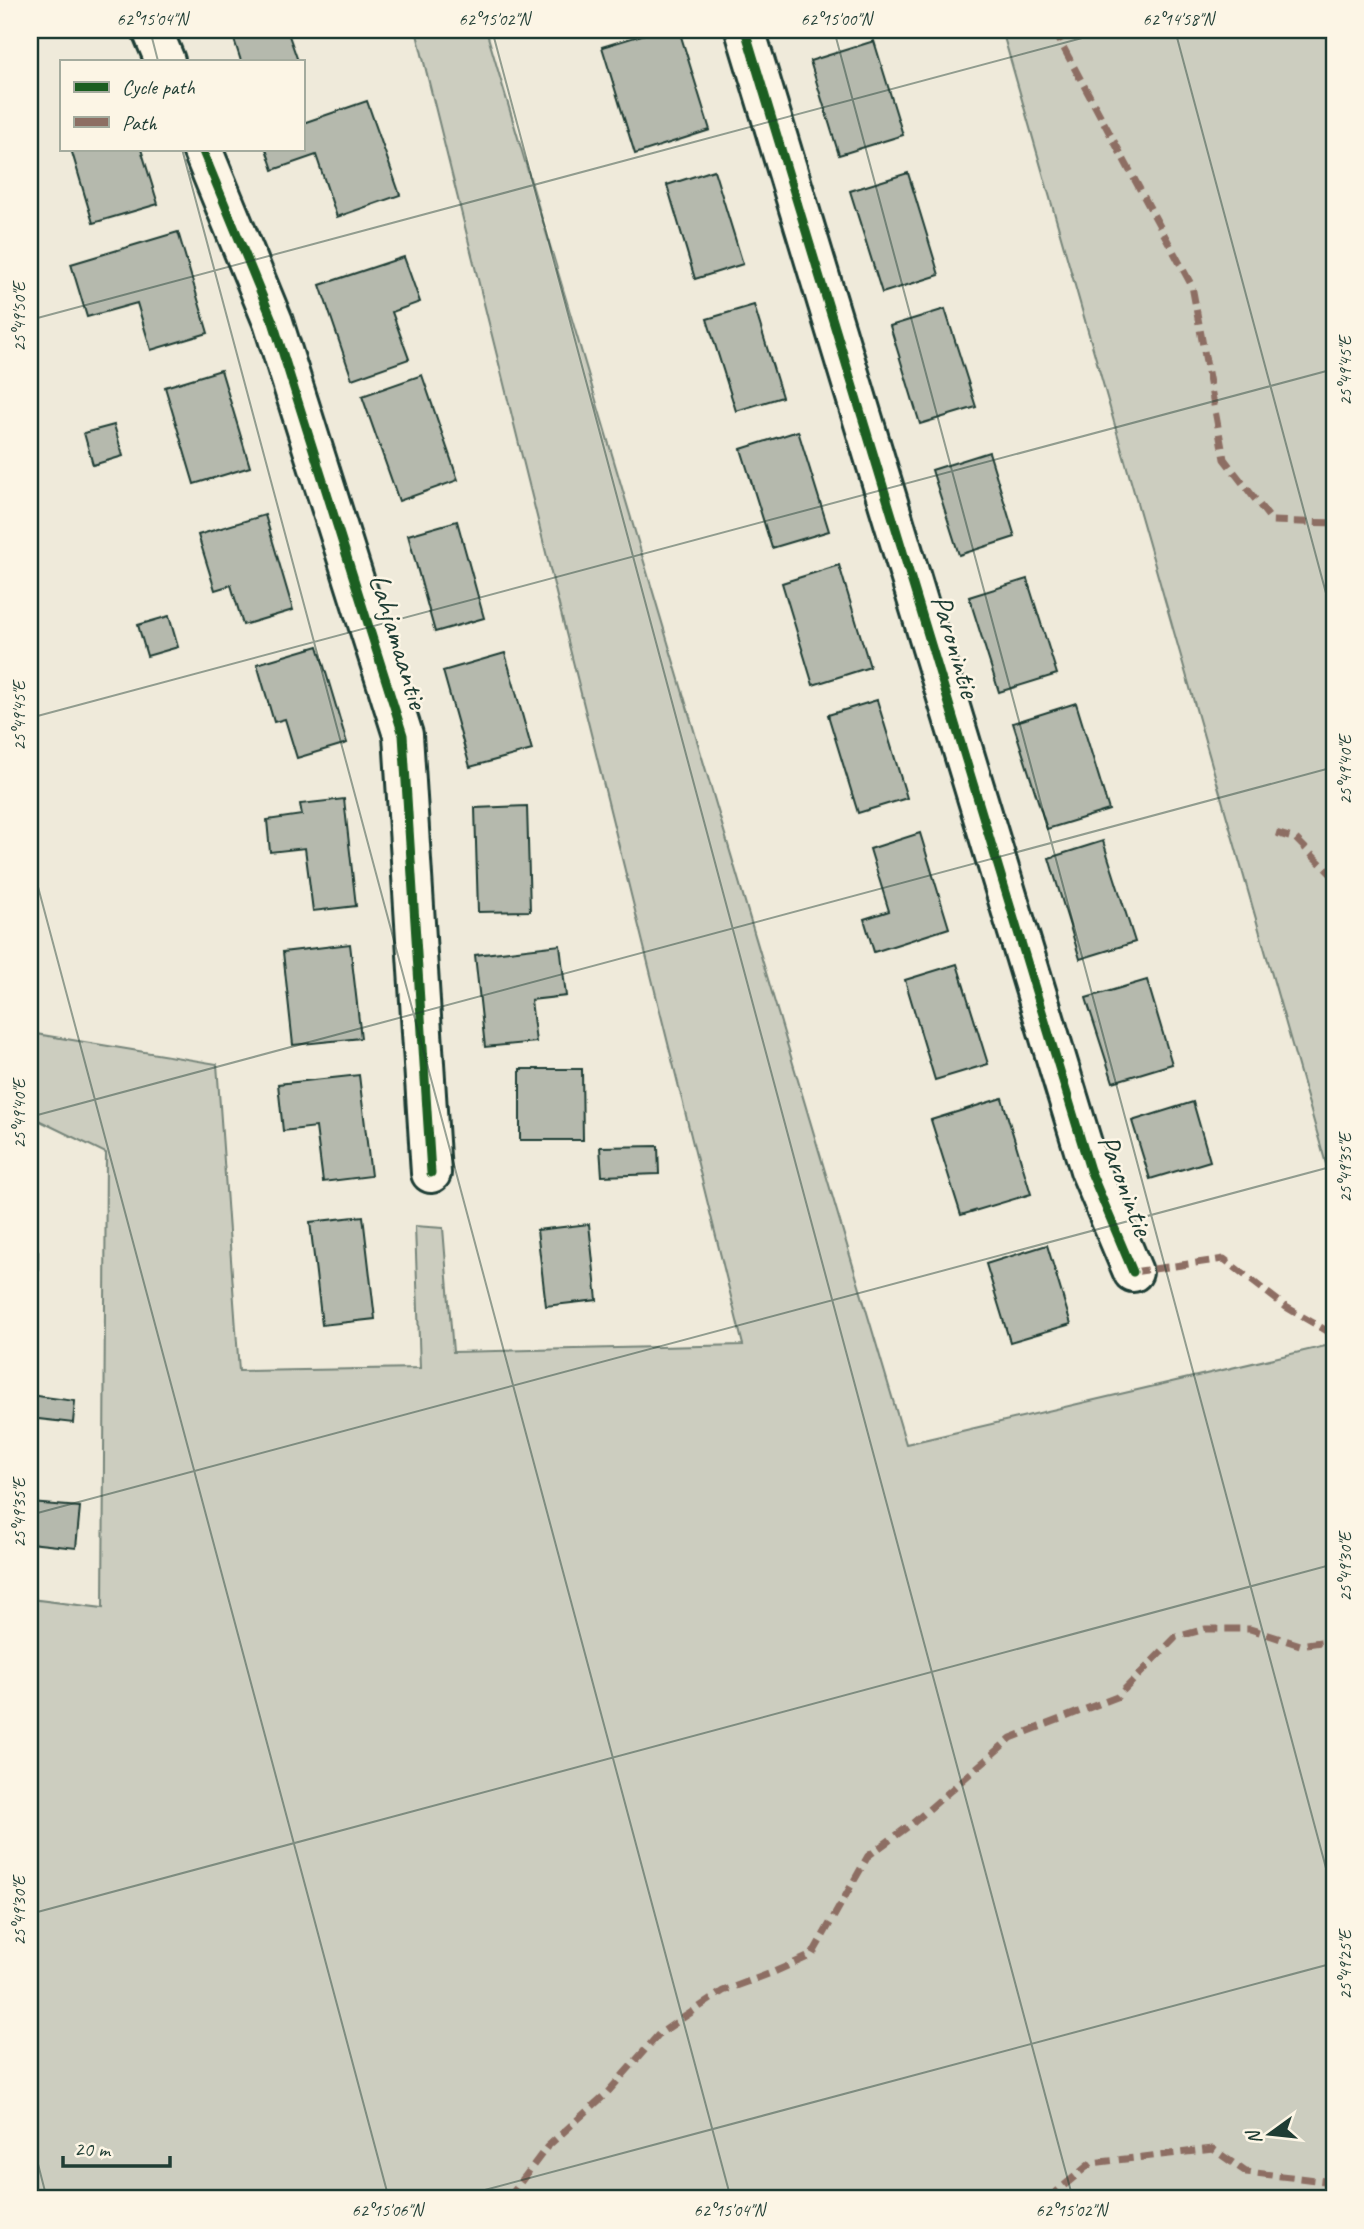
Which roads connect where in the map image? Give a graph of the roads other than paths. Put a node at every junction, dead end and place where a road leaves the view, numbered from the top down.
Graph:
1 (152, 30) edge
2 (745, 30) edge
3 (166, 60) edge
4 (202, 150) edge
5 (431, 1174) dead end
6 (1133, 1272) dead end

1 - 3 street
2 - 6 street, Paronintie
4 - 5 street, Lahjamaantie

